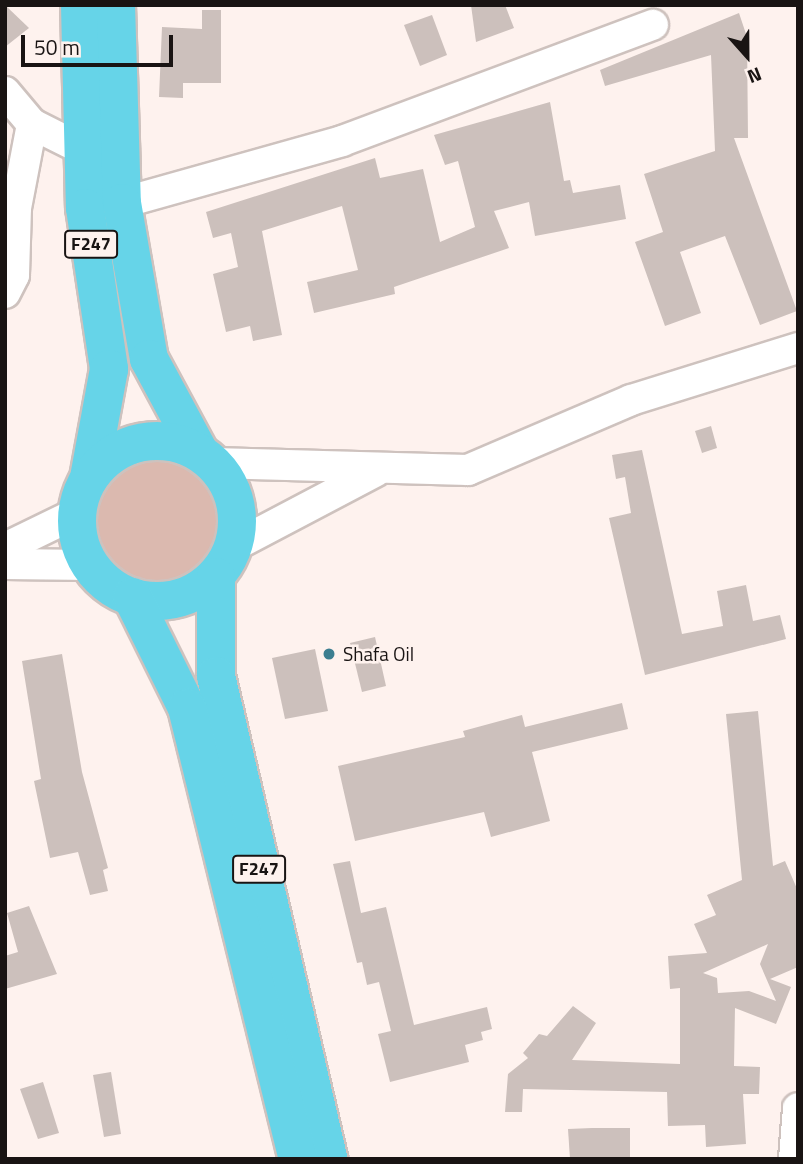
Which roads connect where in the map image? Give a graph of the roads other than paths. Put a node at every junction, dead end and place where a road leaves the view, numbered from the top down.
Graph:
1 (80, 5) edge
2 (116, 5) edge
3 (653, 25) dead end
4 (5, 92) edge
5 (33, 124) junction
6 (82, 149) junction
7 (122, 203) junction
8 (11, 209) edge
9 (5, 293) edge
10 (798, 348) edge
11 (207, 457) junction
12 (378, 470) junction
13 (83, 496) junction
14 (5, 548) edge
15 (225, 561) junction
16 (5, 564) edge
17 (90, 565) junction
18 (132, 597) junction
19 (798, 1108) edge
20 (298, 1159) edge
21 (328, 1159) edge
22 (794, 1159) edge

1 - 6 main road, F247
2 - 7 main road, F247
3 - 7 street
4 - 5 street
5 - 6 street
5 - 8 street
6 - 13 main road, F247
7 - 11 main road, F247
8 - 9 street
10 - 12 street
11 - 12 street
11 - 13 main road
11 - 15 main road, F247
12 - 15 street
13 - 14 street
13 - 17 main road, F247
15 - 18 main road
15 - 21 main road, F247
16 - 17 street
17 - 18 main road, F247
18 - 20 main road, F247
19 - 22 street

